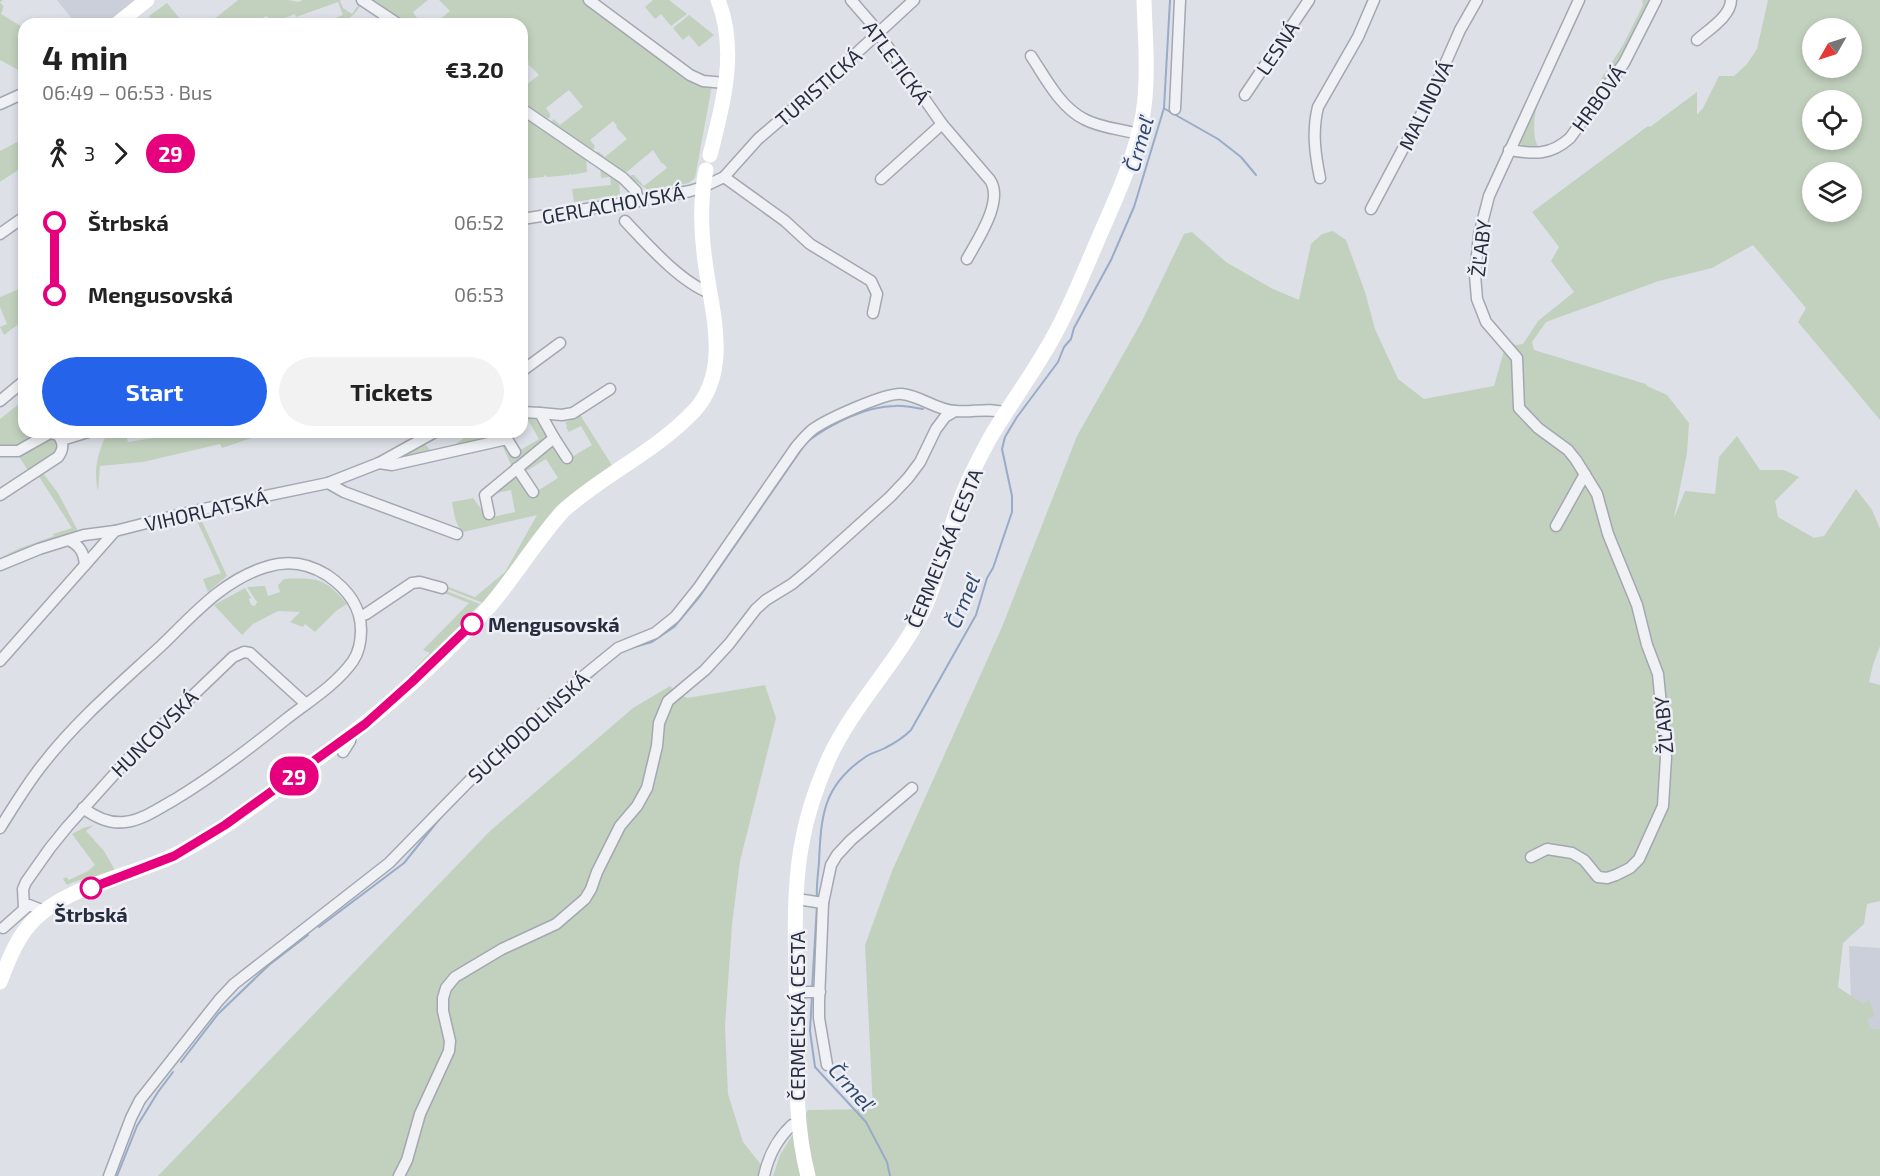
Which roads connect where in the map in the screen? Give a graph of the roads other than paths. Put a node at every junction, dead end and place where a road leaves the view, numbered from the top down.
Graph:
1 (147, 0) edge
2 (362, 0) edge
3 (589, 0) edge
4 (718, 0) edge
5 (851, 0) edge
6 (895, 0) edge
7 (914, 0) edge
8 (1144, 0) edge
9 (1180, 0) edge
10 (1310, 0) edge
11 (1374, 0) edge
12 (1477, 0) edge
13 (1579, 0) edge
14 (1656, 0) edge
15 (1731, 0) edge
16 (903, 10) junction
17 (124, 18) edge
18 (389, 18) edge
19 (878, 34) junction
20 (1697, 40) dead end
21 (1031, 56) dead end
22 (725, 83) junction
23 (1245, 95) dead end
24 (18, 96) edge
25 (0, 104) edge
26 (1174, 109) dead end
27 (528, 113) edge
28 (942, 124) junction
29 (1138, 134) junction
30 (1509, 150) junction
31 (724, 177) junction
32 (1320, 178) dead end
33 (881, 179) dead end
34 (703, 187) junction
35 (638, 201) junction
36 (1371, 209) dead end
37 (528, 218) edge
38 (18, 221) edge
39 (625, 221) dead end
40 (0, 234) edge
41 (967, 259) dead end
42 (710, 293) junction
43 (873, 313) dead end
44 (560, 343) dead end
45 (528, 367) edge
46 (18, 386) edge
47 (610, 389) dead end
48 (0, 401) edge
49 (955, 411) junction
50 (528, 412) edge
51 (540, 413) junction
52 (1006, 413) junction
53 (41, 438) edge
54 (68, 438) edge
55 (424, 438) edge
56 (554, 438) junction
57 (62, 440) joint
58 (0, 451) edge
59 (515, 452) dead end
60 (567, 458) dead end
61 (379, 463) junction
62 (517, 468) junction
63 (1585, 474) junction
64 (328, 483) junction
65 (533, 492) dead end
66 (0, 495) edge
67 (489, 514) dead end
68 (1556, 526) dead end
69 (115, 531) junction
70 (457, 534) dead end
71 (68, 540) junction
72 (0, 565) edge
73 (85, 565) junction
74 (442, 588) dead end
75 (360, 616) junction
76 (0, 661) edge
77 (306, 704) junction
78 (351, 734) junction
79 (343, 752) dead end
80 (912, 788) dead end
81 (83, 808) junction
82 (0, 828) edge
83 (1531, 857) dead end
84 (812, 901) junction
85 (38, 908) junction
86 (21, 924) junction
87 (1, 929) edge
88 (0, 982) edge
89 (810, 992) junction
90 (827, 1065) dead end
91 (798, 1124) junction
92 (808, 1175) edge
93 (109, 1176) edge
94 (399, 1176) edge
95 (764, 1176) edge

1 - 17 street
2 - 18 street
3 - 22 street
4 - 22 street
5 - 19 street, ATLETICKÁ
6 - 16 street, ATLETICKÁ
7 - 16 street, TURISTICKÁ
8 - 29 street, ČERMEĽSKÁ CESTA
9 - 26 street
10 - 23 street, LESNÁ
11 - 32 street
12 - 36 street, MALINOVÁ
13 - 30 street, ŽĽABY
14 - 30 street, HRBOVÁ
15 - 20 street
16 - 19 street, TURISTICKÁ
19 - 28 street, ATLETICKÁ
19 - 31 street, TURISTICKÁ
21 - 29 street
22 - 34 street
24 - 25 street
27 - 35 street
28 - 33 street, ATLETICKÁ
28 - 41 street, ATLETICKÁ
29 - 52 street, ČERMEĽSKÁ CESTA
30 - 63 street, ŽĽABY
31 - 34 street, TURISTICKÁ
31 - 43 street
34 - 35 street, GERLACHOVSKÁ
34 - 42 street
35 - 37 street, GERLACHOVSKÁ
38 - 40 street
39 - 42 street
42 - 78 street
44 - 45 street
46 - 48 street
47 - 51 street
49 - 52 street, SUCHODOLINSKÁ
49 - 93 street, SUCHODOLINSKÁ
49 - 94 street
50 - 51 street
51 - 56 street
52 - 84 street, ČERMEĽSKÁ CESTA
53 - 58 street
54 - 57 street
55 - 61 street, VIHORLATSKÁ
56 - 60 street
56 - 62 street
57 - 66 street
59 - 61 street, VIHORLATSKÁ
61 - 64 street, VIHORLATSKÁ
62 - 65 street
62 - 67 street
63 - 68 street
63 - 83 street, ŽĽABY
64 - 69 street, VIHORLATSKÁ
64 - 70 street
69 - 71 street, VIHORLATSKÁ
69 - 73 street
71 - 72 street, VIHORLATSKÁ
71 - 73 street
73 - 76 street
74 - 75 street
75 - 77 street
75 - 82 street
77 - 81 street
77 - 81 street, HUNCOVSKÁ
78 - 79 street
78 - 85 street
80 - 84 street
81 - 85 street, HUNCOVSKÁ
84 - 89 street, ČERMEĽSKÁ CESTA
84 - 89 street
85 - 86 street
86 - 87 street
86 - 88 street
89 - 90 street
89 - 91 street, ČERMEĽSKÁ CESTA
91 - 92 street, ČERMEĽSKÁ CESTA
91 - 95 street

